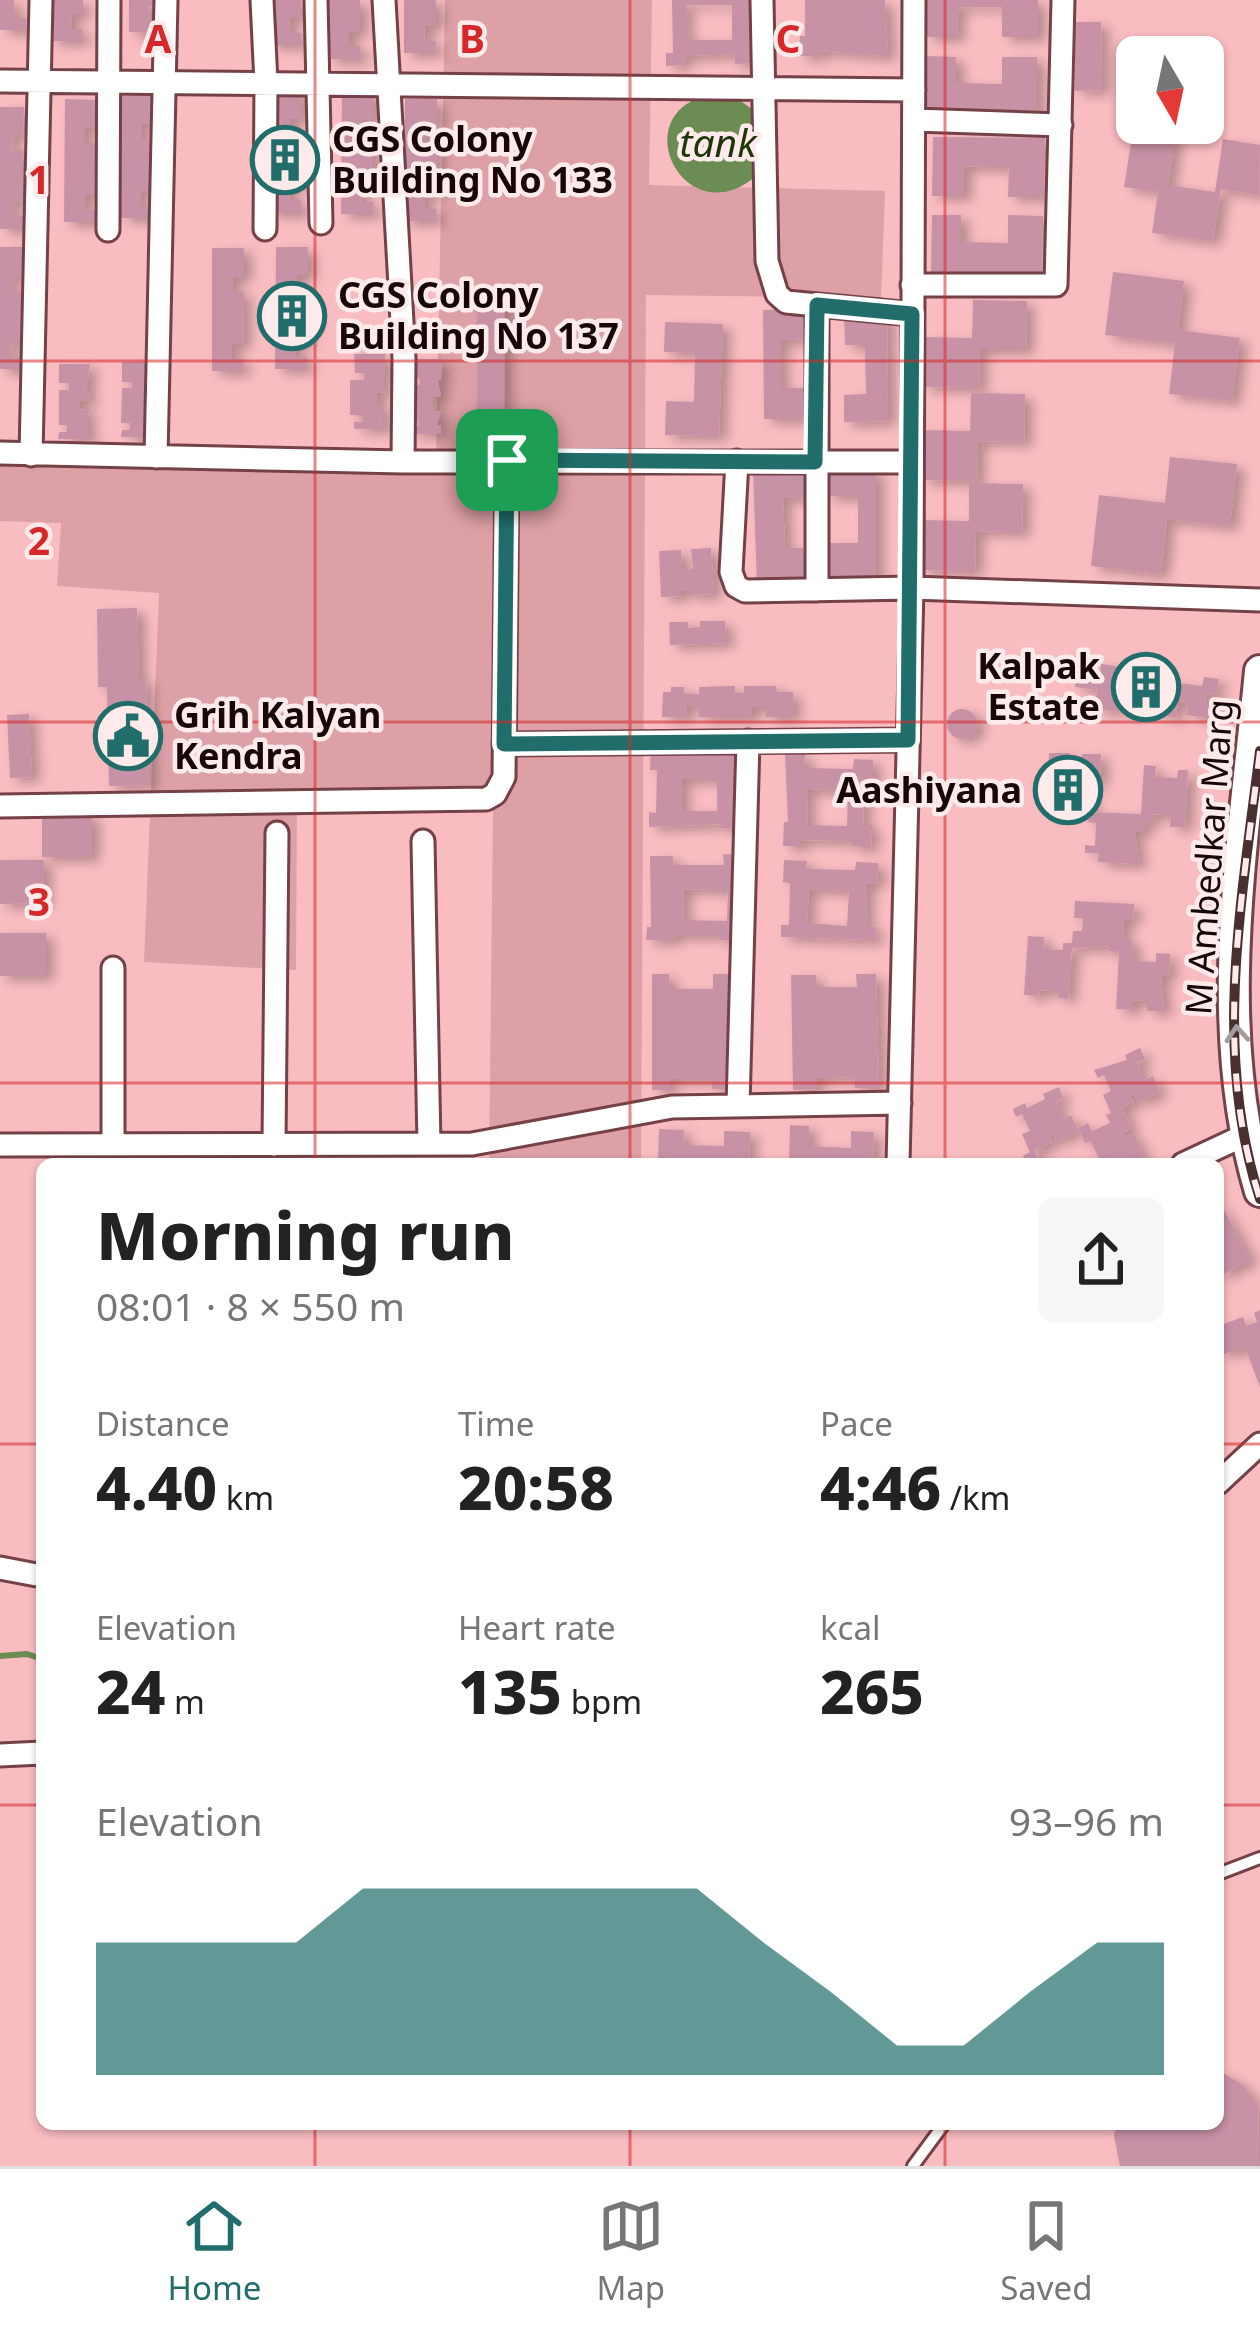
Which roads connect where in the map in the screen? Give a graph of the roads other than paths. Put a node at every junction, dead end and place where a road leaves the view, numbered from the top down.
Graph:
1 (41, 0) edge
2 (109, 0) edge
3 (166, 0) edge
4 (262, 0) edge
5 (316, 0) edge
6 (384, 0) edge
7 (762, 0) edge
8 (914, 0) edge
9 (1063, 0) edge
10 (42, 80) junction
11 (0, 81) edge
12 (108, 82) junction
13 (266, 83) junction
14 (315, 83) junction
15 (164, 86) junction
16 (389, 87) junction
17 (764, 89) junction
18 (914, 90) junction
19 (914, 120) junction
20 (1061, 125) junction
21 (321, 223) dead end
22 (265, 229) dead end
23 (108, 230) dead end
24 (912, 285) junction
25 (817, 305) junction
26 (912, 314) junction
27 (0, 453) edge
28 (31, 455) junction
29 (156, 457) junction
30 (507, 460) junction
31 (737, 461) junction
32 (403, 462) junction
33 (815, 462) junction
34 (911, 462) junction
35 (912, 588) junction
36 (817, 590) junction
37 (1260, 601) edge
38 (1260, 670) edge
39 (908, 740) junction
40 (748, 742) junction
41 (504, 744) junction
42 (0, 806) edge
43 (277, 833) dead end
44 (423, 842) dead end
45 (1251, 877) edge
46 (112, 968) dead end
47 (901, 1103) junction
48 (739, 1106) junction
49 (1244, 1136) junction
50 (429, 1144) junction
51 (0, 1145) edge
52 (113, 1145) junction
53 (274, 1145) junction
54 (314, 1154) edge
55 (60, 1155) edge
56 (898, 1158) edge
57 (1196, 1158) edge
58 (1260, 1191) edge
59 (1260, 1444) edge
60 (1224, 1477) edge
61 (0, 1568) edge
62 (36, 1575) edge
63 (36, 1753) edge
64 (0, 1755) edge
65 (1260, 1858) edge
66 (1224, 1872) edge
67 (940, 2130) edge
68 (913, 2166) edge

1 - 10 street
2 - 12 street
3 - 15 street
4 - 13 street
5 - 14 street
6 - 16 street
7 - 17 street
8 - 18 street
9 - 20 street
10 - 11 street
10 - 12 street
10 - 28 street
12 - 15 street
12 - 23 street
13 - 14 street
13 - 15 street
13 - 22 street
14 - 16 street
14 - 21 street
15 - 29 street
16 - 17 street
16 - 32 street
17 - 18 street
17 - 25 street
18 - 19 street
19 - 20 street
19 - 24 street
20 - 24 street
24 - 26 street
25 - 26 street
25 - 33 street
26 - 34 street
27 - 28 street
28 - 29 street
29 - 32 street
30 - 31 street
30 - 32 street
30 - 41 street
31 - 33 street
31 - 36 street
33 - 34 street
33 - 36 street
34 - 35 street
35 - 36 street
35 - 37 street
35 - 39 street
38 - 45 main road, M Ambedkar Marg
39 - 40 street
39 - 47 street
40 - 41 street
40 - 48 street
41 - 42 street
43 - 53 street
44 - 50 street
49 -> 45 main road, M Ambedkar Marg
46 - 52 street
47 - 48 street
47 - 56 street
48 - 50 street
49 - 57 street
49 - 58 main road, M Ambedkar Marg
50 - 54 street
51 - 55 street
52 - 53 street
52 - 55 street
53 - 54 street
59 - 60 street
61 - 62 street
63 - 64 street
65 - 66 lane
67 - 68 lane

